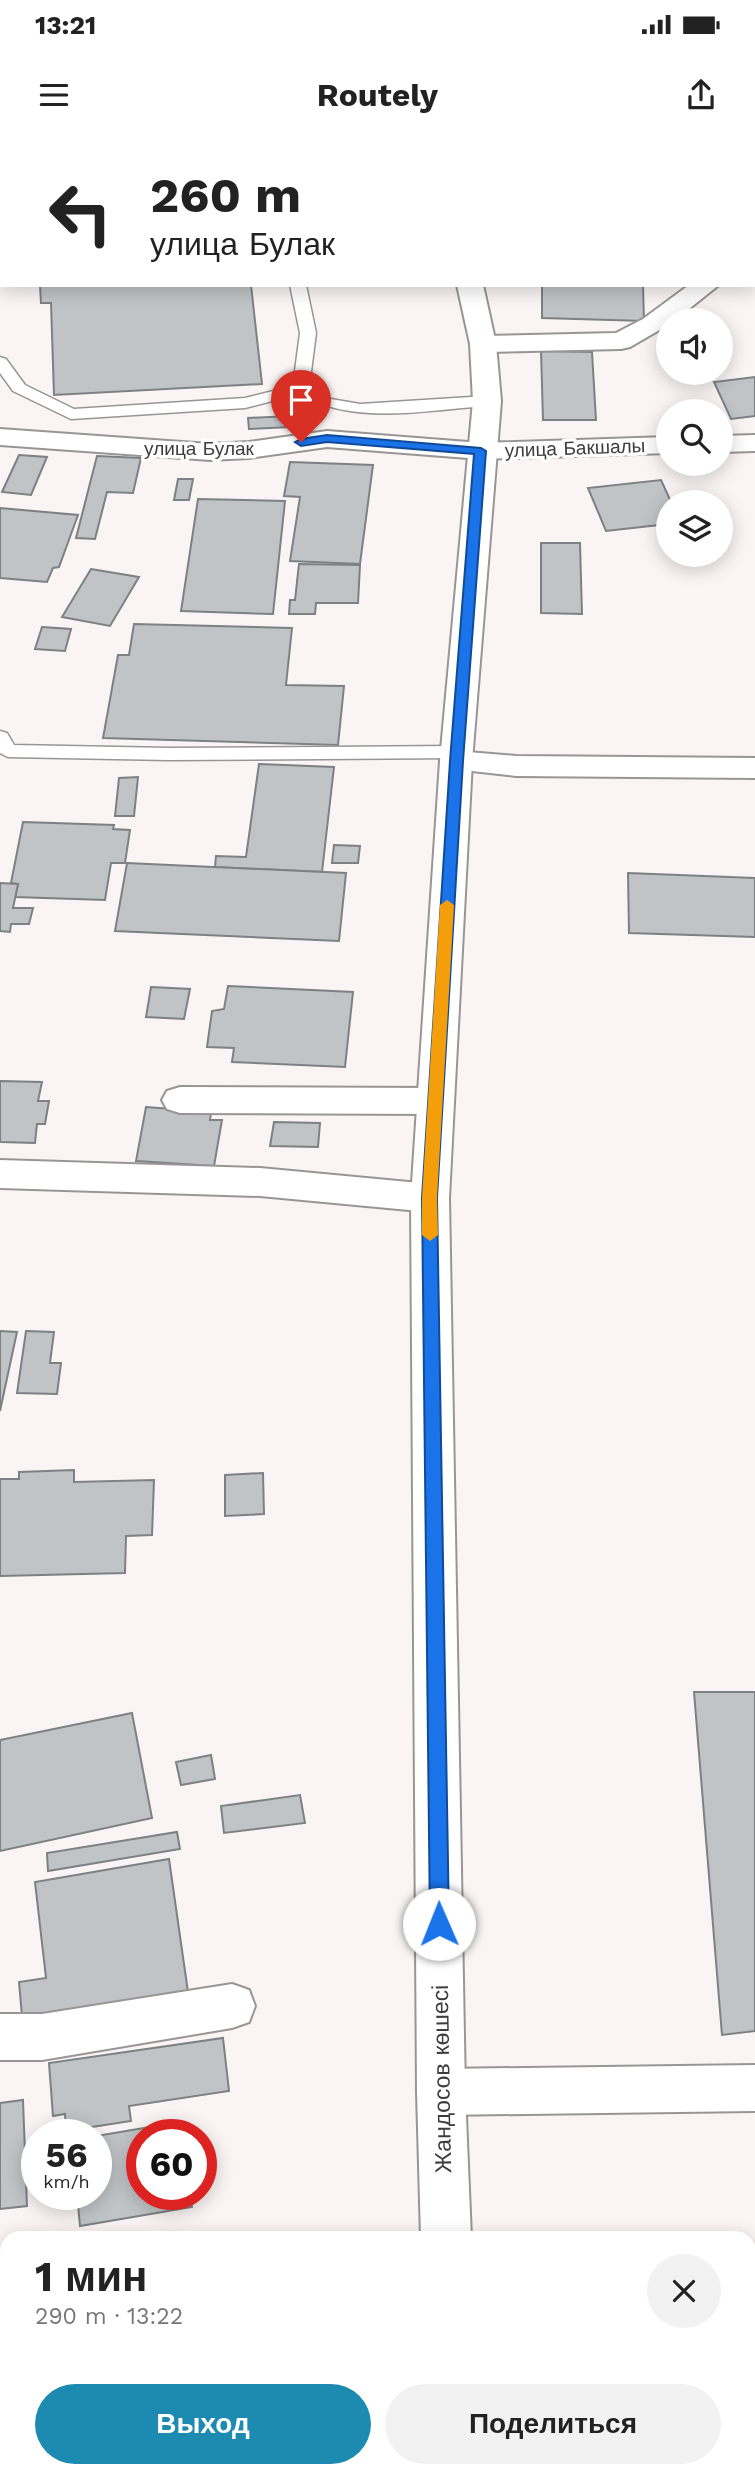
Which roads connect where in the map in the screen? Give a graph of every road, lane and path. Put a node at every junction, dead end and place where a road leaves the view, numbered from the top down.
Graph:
1 (298, 287) edge
2 (470, 287) edge
3 (703, 287) edge
4 (483, 344) junction
5 (0, 362) edge
6 (301, 389) junction
7 (486, 401) junction
8 (0, 437) edge
9 (755, 443) edge
10 (733, 444) edge
11 (656, 445) edge
12 (481, 451) junction
13 (3, 747) edge
14 (457, 756) junction
15 (755, 768) edge
16 (180, 1100) dead end
17 (435, 1101) junction
18 (0, 1174) edge
19 (430, 1198) junction
20 (232, 2006) dead end
21 (0, 2037) edge
22 (755, 2088) edge
23 (441, 2091) junction
24 (446, 2231) edge

1 - 6 lane
2 - 4 street, Жандосов көшесі
3 - 4 street
4 - 7 street, Жандосов көшесі
5 - 6 lane
6 - 7 lane
7 - 12 street, Жандосов көшесі
8 - 12 street, улица Булак
9 - 10 street
11 - 12 street, улица Бакшалы
12 - 14 street, Жандосов көшесі
13 - 14 lane
14 - 15 street
14 - 17 street, Жандосов көшесі
16 - 17 street
17 - 19 street, Жандосов көшесі
18 - 19 street
19 - 23 street, Жандосов көшесі
20 - 21 street
22 - 23 street
23 - 24 street, Жандосов көшесі

